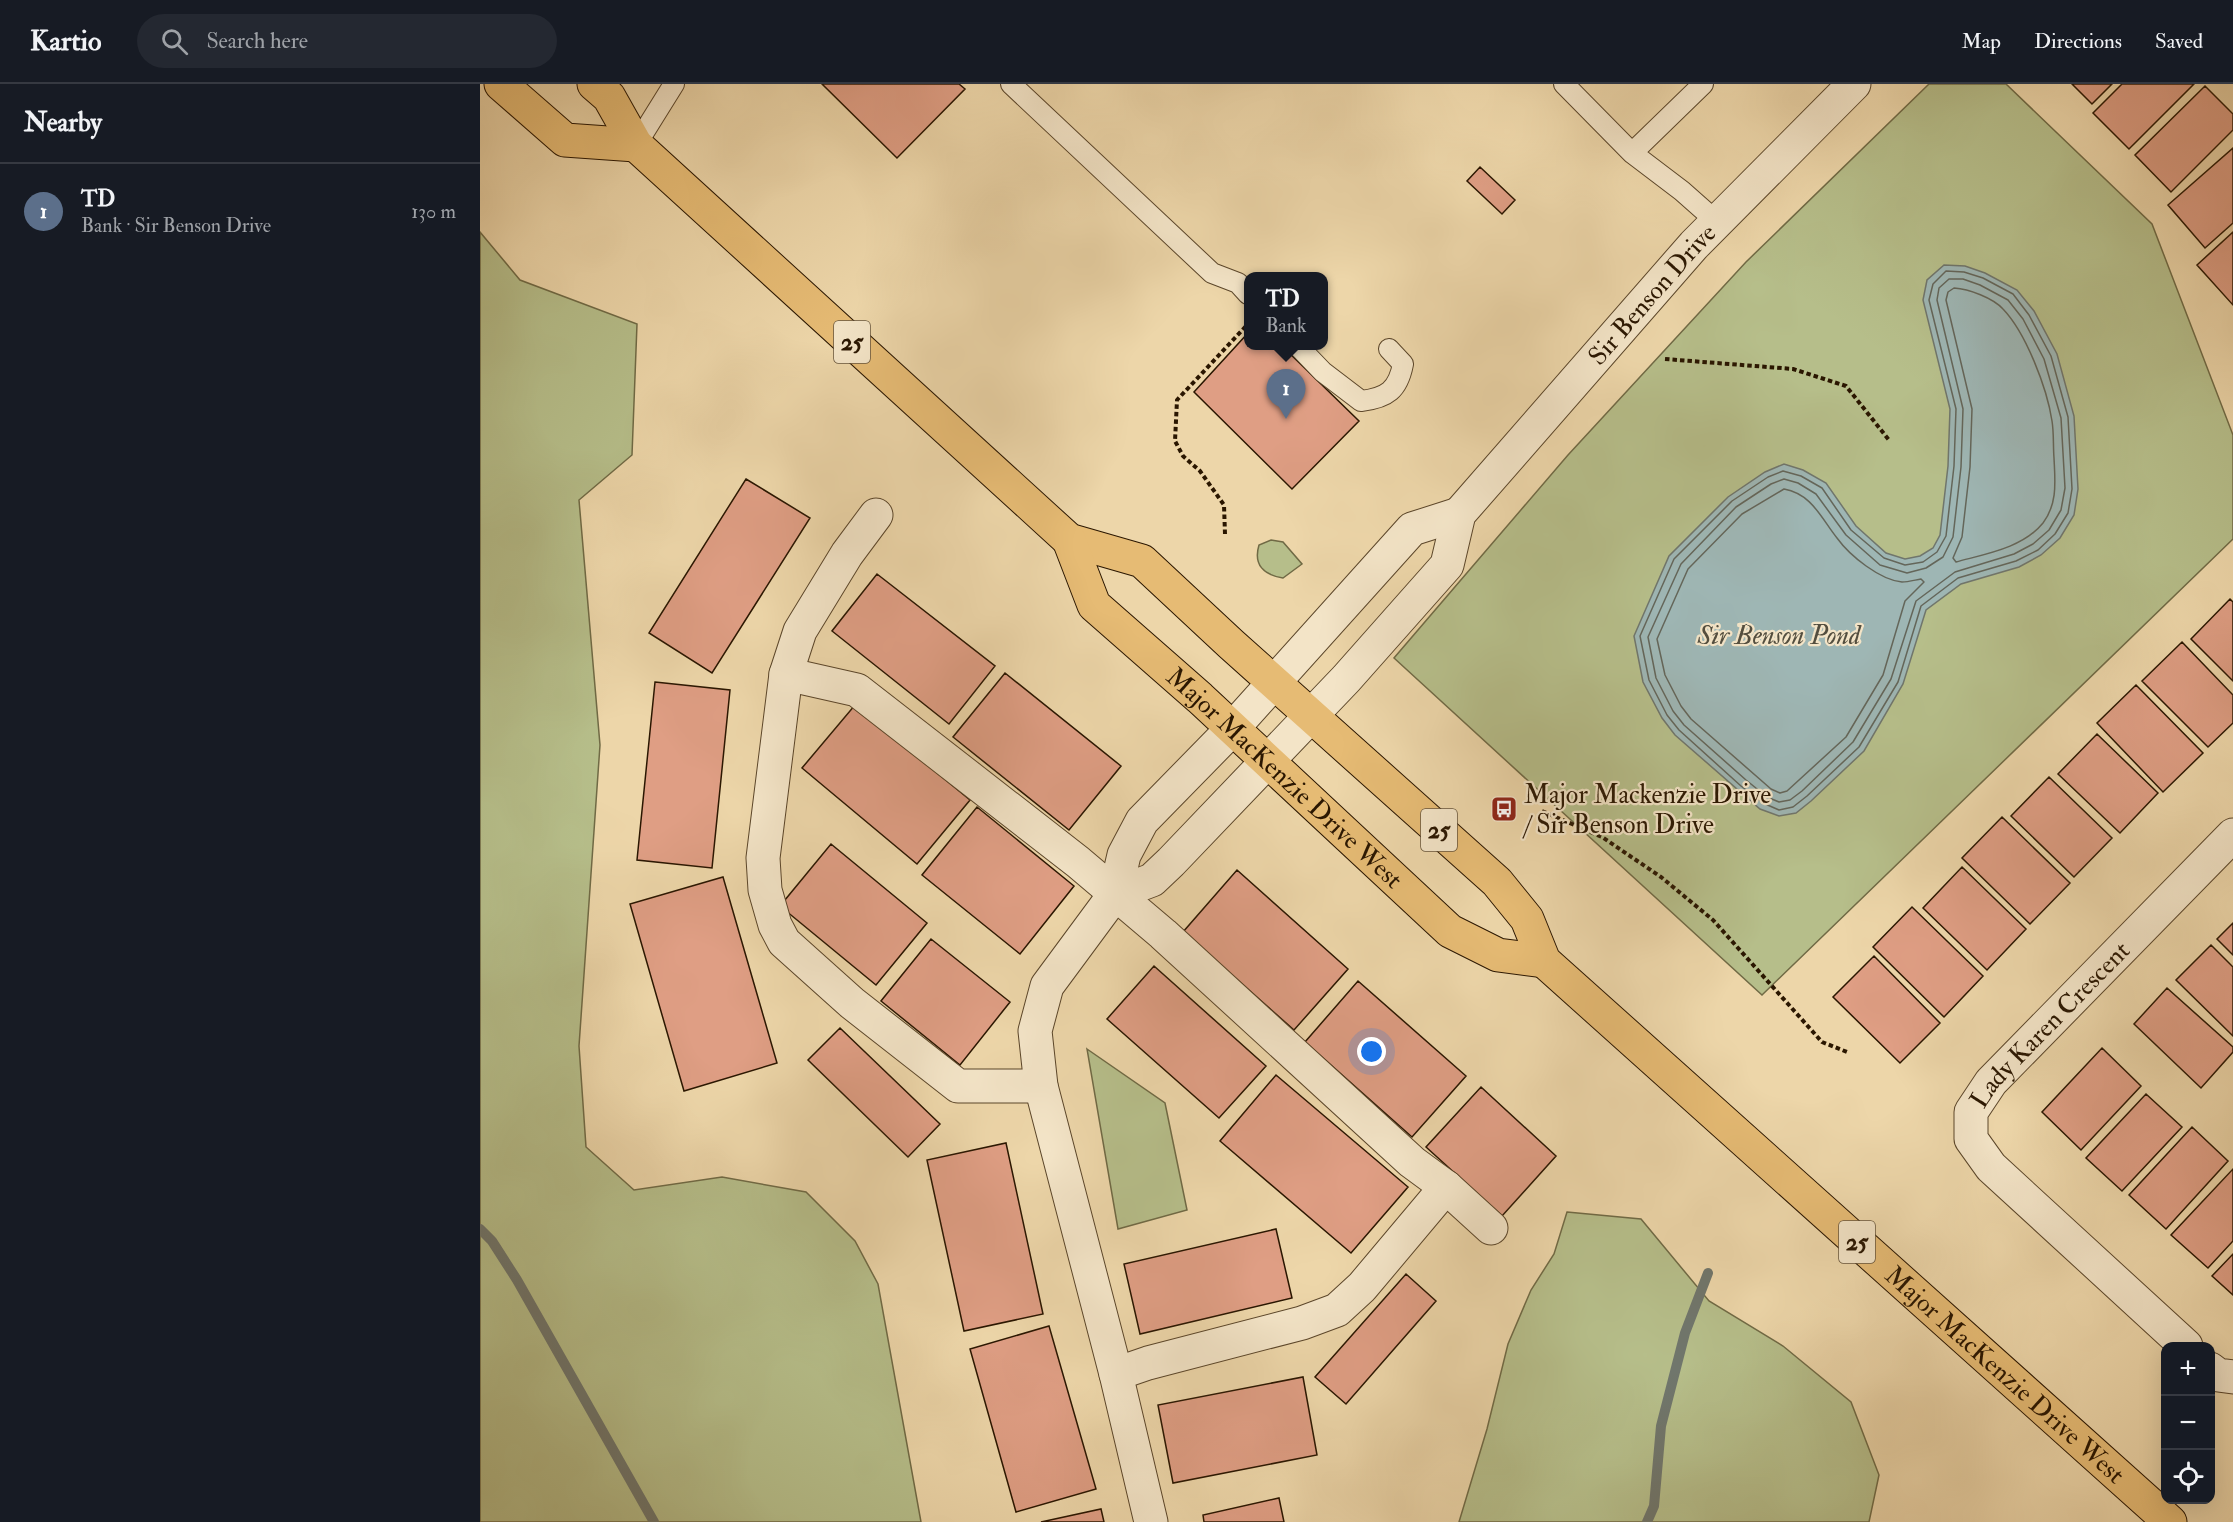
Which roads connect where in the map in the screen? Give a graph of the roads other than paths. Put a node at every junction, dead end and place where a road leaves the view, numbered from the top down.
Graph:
1 (501, 84) edge
2 (594, 84) edge
3 (674, 84) edge
4 (1011, 84) edge
5 (1564, 84) edge
6 (1703, 84) edge
7 (1854, 84) edge
8 (636, 145) junction
9 (1632, 153) junction
10 (1717, 222) junction
11 (1244, 290) edge
12 (1389, 349) dead end
13 (1303, 350) edge
14 (1459, 514) junction
15 (876, 515) dead end
16 (1069, 540) junction
17 (786, 674) junction
18 (1275, 683) junction
19 (1311, 715) junction
20 (1233, 728) junction
21 (1267, 760) junction
22 (2233, 835) edge
23 (1115, 894) junction
24 (1544, 961) junction
25 (1041, 1086) junction
26 (1446, 1187) junction
27 (1491, 1228) dead end
28 (2181, 1342) edge
29 (2215, 1372) edge
30 (1116, 1374) junction
31 (2233, 1377) edge
32 (1150, 1522) edge
33 (2170, 1522) edge

1 - 8 main road
2 - 8 main road, Major MacKenzie Drive West / 25
3 - 8 lane
4 - 11 lane
5 - 9 lane
6 - 9 lane
7 - 10 street, Sir Benson Drive
8 - 16 main road, Major MacKenzie Drive West / 25
9 - 10 lane
10 - 14 street, Sir Benson Drive
12 - 13 lane
14 - 18 street
14 - 19 street, Sir Benson Drive
15 - 17 street
16 - 18 main road, Major MacKenzie Drive West / 25
16 - 20 main road, Major MacKenzie Drive West
17 - 23 street
17 - 25 street
18 - 19 main road, Major MacKenzie Drive West / 25
18 - 20 street
19 - 21 street, Sir Benson Drive
19 - 24 main road, Major MacKenzie Drive West / 25
20 - 21 main road, Major MacKenzie Drive West
20 - 23 street
21 - 23 street, Sir Benson Drive
21 - 24 main road, Major MacKenzie Drive West
22 - 28 street, Lady Karen Crescent
23 - 25 street
23 - 26 street
24 - 33 main road, Major MacKenzie Drive West / 25
25 - 30 street
26 - 27 street
26 - 30 street
29 - 31 street
30 - 32 street

